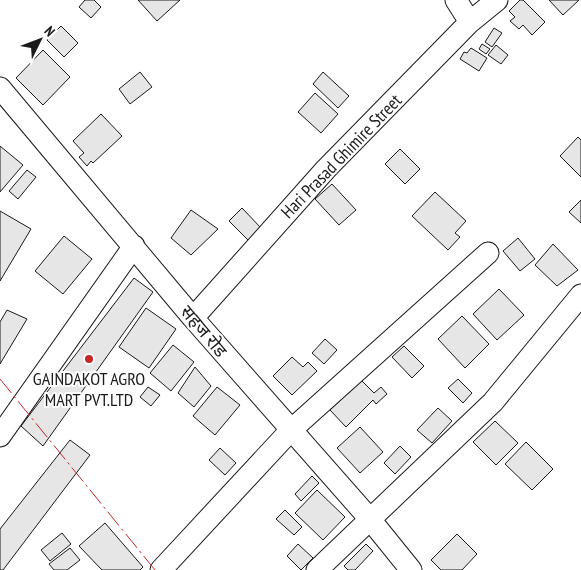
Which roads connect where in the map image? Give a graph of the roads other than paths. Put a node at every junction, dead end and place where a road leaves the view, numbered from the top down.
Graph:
1 (456, 0) edge
2 (497, 0) edge
3 (470, 22) junction
4 (0, 88) edge
5 (134, 246) junction
6 (488, 253) dead end
7 (581, 295) edge
8 (193, 318) junction
9 (290, 431) junction
10 (0, 436) edge
11 (369, 518) junction
12 (161, 570) edge
13 (317, 570) edge
14 (411, 570) edge

1 - 3 street
2 - 3 street, Hari Prasad Ghimire Street
3 - 8 street, Hari Prasad Ghimire Street
4 - 5 street, सहज रोड
5 - 8 street, सहज रोड
5 - 10 street
6 - 9 street
7 - 11 street
8 - 9 street, सहज रोड
9 - 11 street, सहज रोड
9 - 12 street
11 - 13 street
11 - 14 street, सहज रोड

